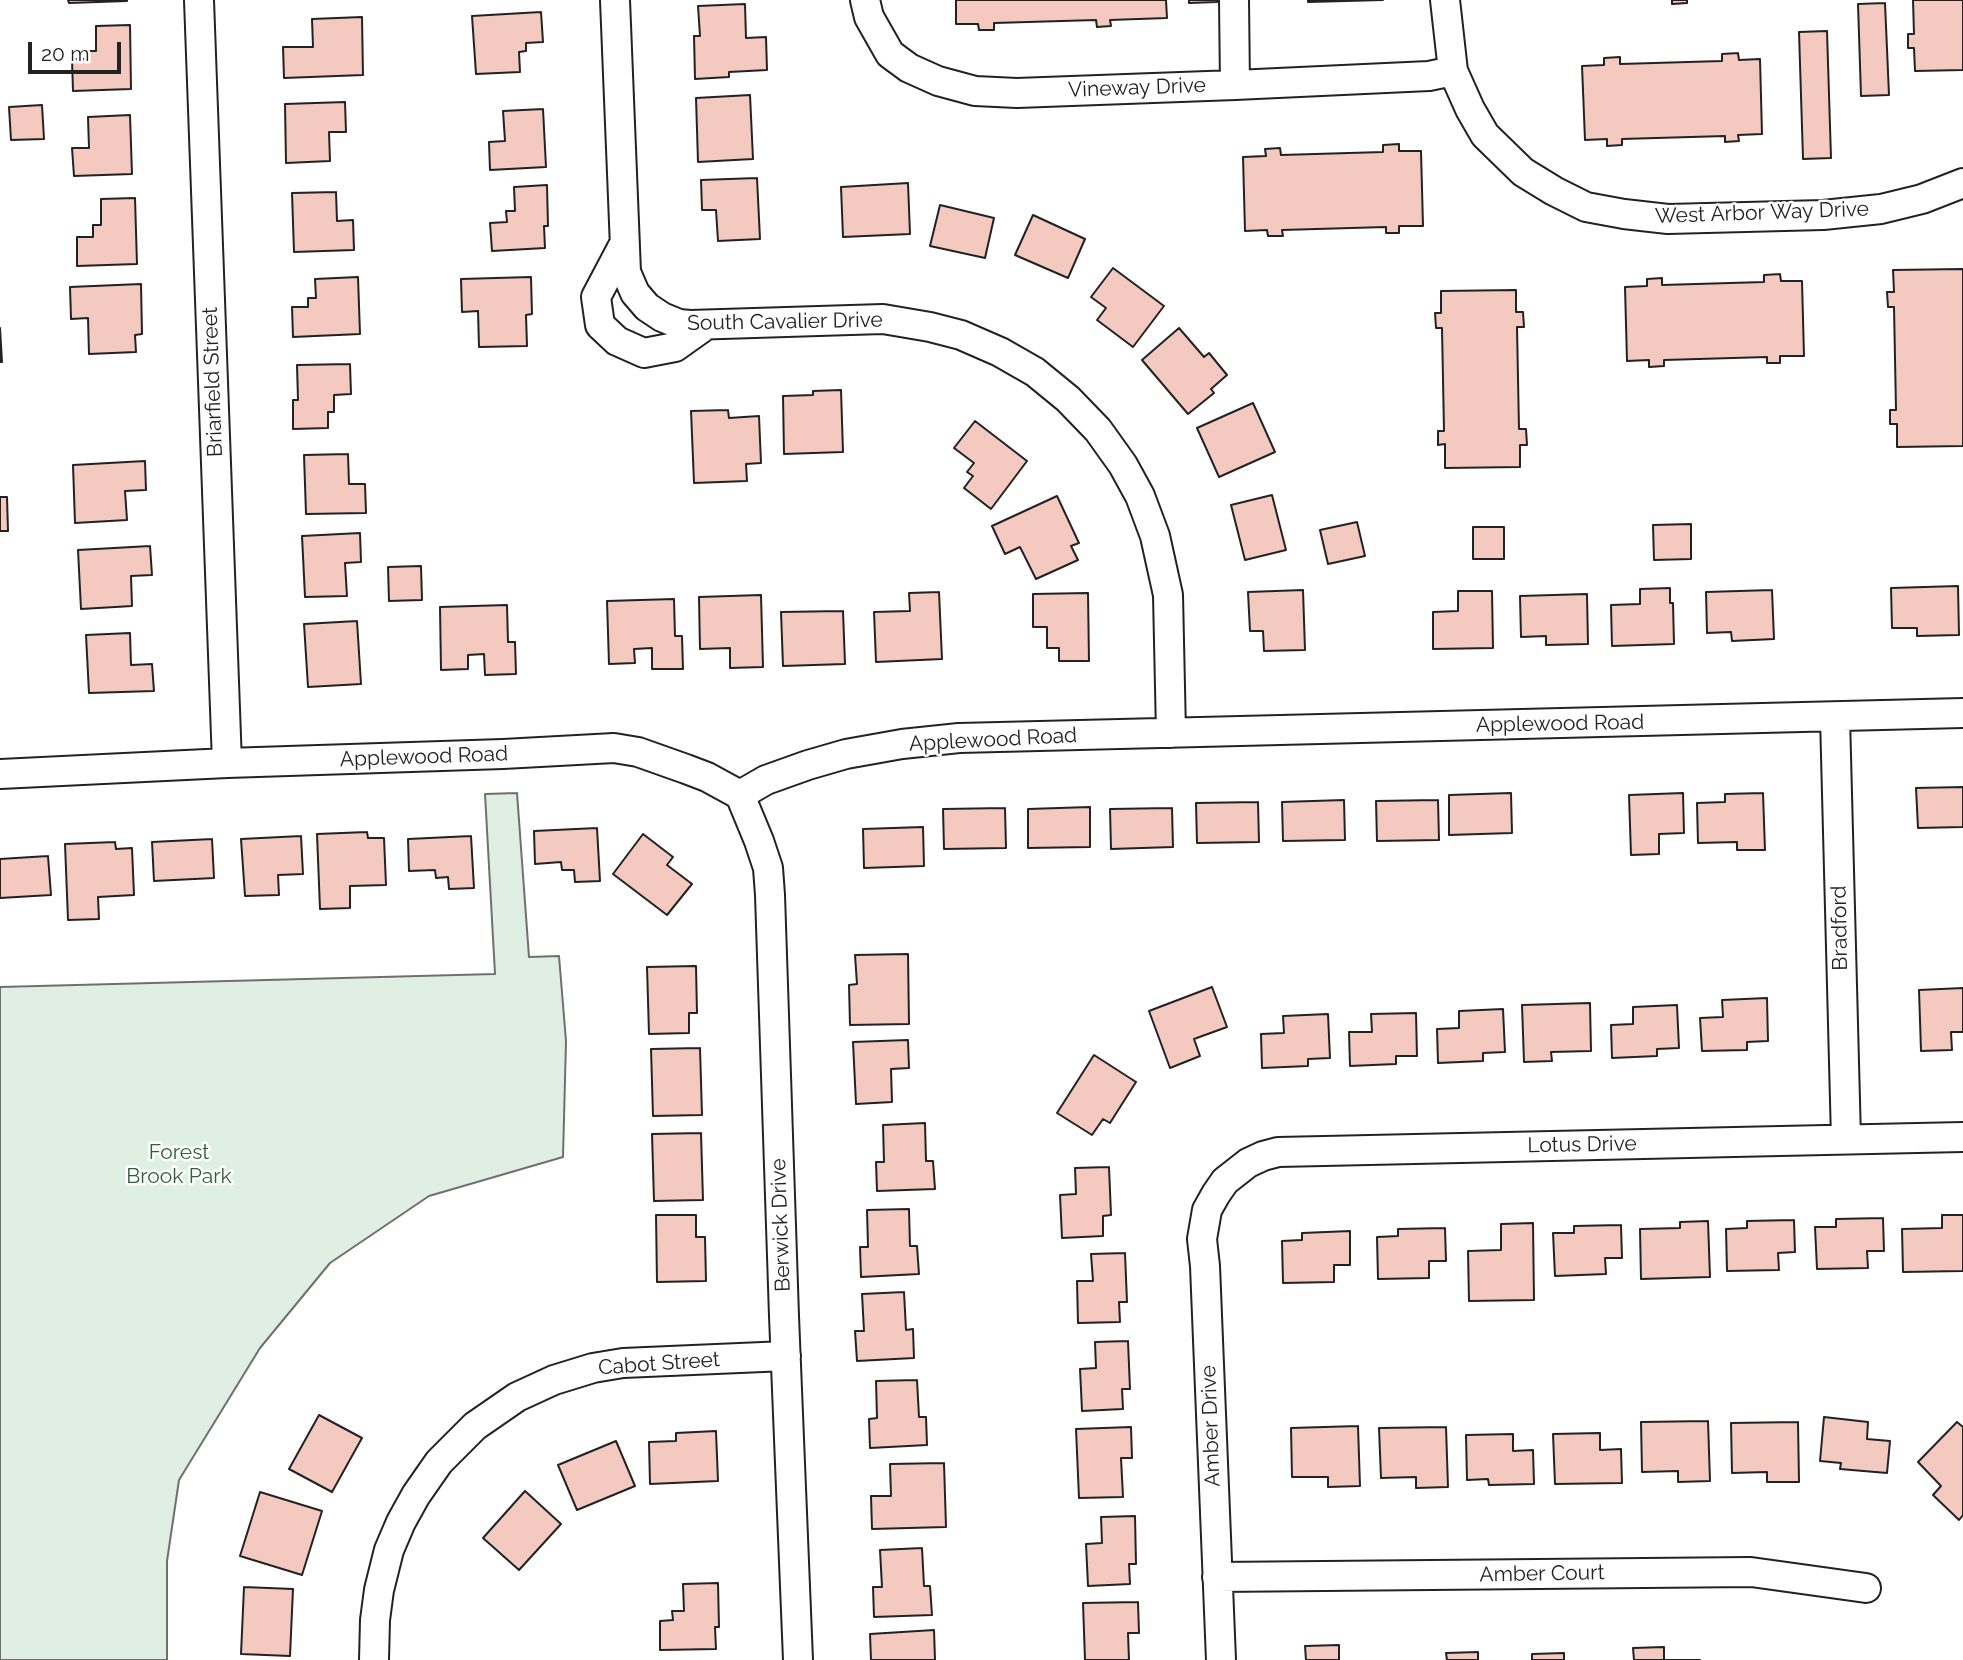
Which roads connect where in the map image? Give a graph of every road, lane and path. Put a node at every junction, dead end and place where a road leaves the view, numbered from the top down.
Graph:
1 (199, 0) edge
2 (615, 0) edge
3 (864, 0) edge
4 (1234, 0) edge
5 (1446, 0) edge
6 (1453, 71) junction
7 (1236, 85) junction
8 (1963, 183) edge
9 (624, 244) junction
10 (706, 325) junction
11 (1963, 713) edge
12 (1835, 717) junction
13 (1171, 733) junction
14 (227, 763) junction
15 (0, 774) edge
16 (740, 795) junction
17 (1963, 1137) edge
18 (1846, 1139) junction
19 (1216, 1194) joint
20 (786, 1356) junction
21 (1217, 1577) junction
22 (1867, 1588) dead end
23 (374, 1660) edge
24 (798, 1660) edge
25 (1220, 1660) edge

1 - 14 street, Briarfield Street
2 - 9 street, South Cavalier Drive
3 - 7 street, Vineway Drive
4 - 7 street
5 - 6 street, West Arbor Way Drive
6 - 7 street, Vineway Drive
6 - 8 street, West Arbor Way Drive
9 - 10 street, South Cavalier Drive
9 - 10 street
10 - 13 street, South Cavalier Drive
11 - 12 street, Applewood Road
12 - 13 street, Applewood Road
12 - 18 street, Bradford
13 - 16 street, Applewood Road
14 - 15 street, Applewood Road
14 - 16 street, Applewood Road
16 - 20 street, Berwick Drive
17 - 18 street, Lotus Drive
18 - 19 street, Lotus Drive
19 - 21 street, Amber Drive
20 - 23 street, Cabot Street
20 - 24 street, Berwick Drive
21 - 22 street, Amber Court
21 - 25 street, Amber Drive

